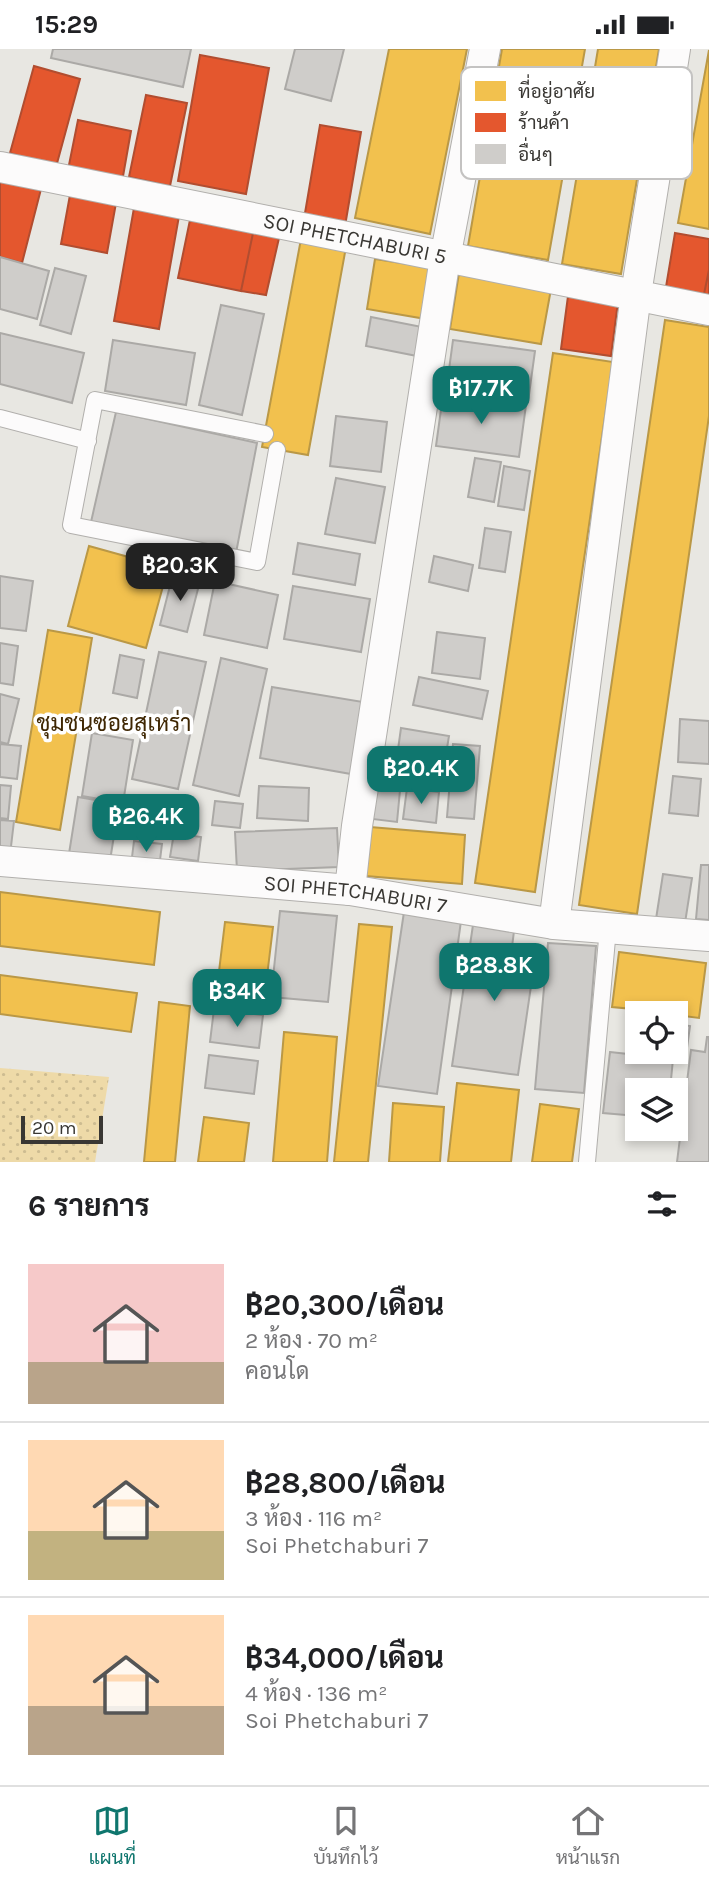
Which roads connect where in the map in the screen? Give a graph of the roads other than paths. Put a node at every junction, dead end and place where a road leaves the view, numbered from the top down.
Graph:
1 (485, 49) edge
2 (675, 49) edge
3 (482, 67) edge
4 (672, 67) edge
5 (0, 167) edge
6 (461, 174) edge
7 (654, 179) edge
8 (445, 258) junction
9 (636, 294) junction
10 (709, 310) edge
11 (0, 418) edge
12 (265, 434) dead end
13 (88, 441) junction
14 (277, 450) dead end
15 (0, 861) edge
16 (350, 890) junction
17 (554, 924) junction
18 (608, 928) junction
19 (709, 936) edge
20 (587, 1162) edge

1 - 3 street
2 - 4 street
5 - 8 street, SOI PHETCHABURI 5
6 - 8 street
7 - 9 street
8 - 9 street, SOI PHETCHABURI 5
8 - 16 street
9 - 10 street, SOI PHETCHABURI 5
9 - 17 street
11 - 13 lane
12 - 13 lane
13 - 14 lane
15 - 16 street, SOI PHETCHABURI 7
16 - 17 street, SOI PHETCHABURI 7
17 - 18 street, SOI PHETCHABURI 7
18 - 19 street, SOI PHETCHABURI 7
18 - 20 lane

